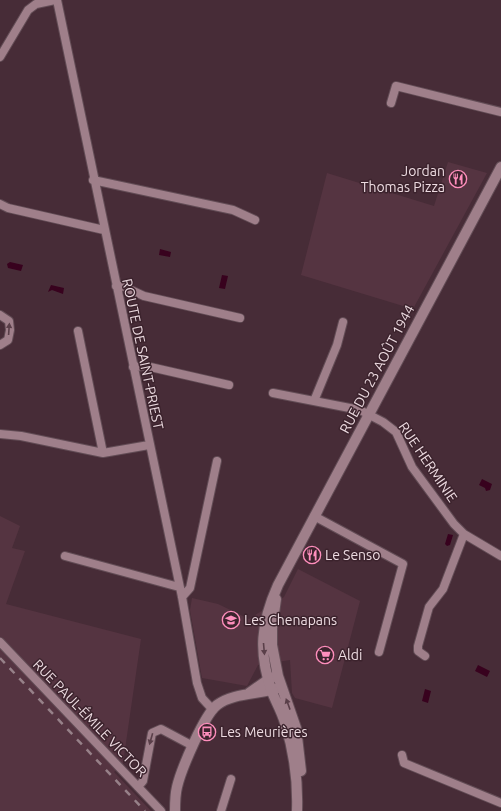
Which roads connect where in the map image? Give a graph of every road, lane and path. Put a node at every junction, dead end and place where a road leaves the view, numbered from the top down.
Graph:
1 (56, 0) edge
2 (0, 57) edge
3 (391, 102) dead end
4 (501, 112) edge
5 (501, 167) edge
6 (94, 180) junction
7 (0, 204) edge
8 (255, 220) dead end
9 (104, 230) junction
10 (116, 286) junction
11 (0, 315) edge
12 (240, 318) dead end
13 (343, 322) dead end
14 (78, 331) dead end
15 (0, 344) edge
16 (133, 367) junction
17 (229, 385) dead end
18 (273, 393) dead end
19 (314, 401) junction
20 (369, 414) junction
21 (0, 434) edge
22 (149, 445) junction
23 (104, 453) junction
24 (218, 461) dead end
25 (314, 516) junction
26 (464, 534) junction
27 (65, 556) dead end
28 (501, 556) edge
29 (179, 587) junction
30 (182, 597) junction
31 (0, 642) edge
32 (379, 652) dead end
33 (425, 656) dead end
34 (273, 677) junction
35 (277, 689) junction
36 (249, 693) junction
37 (213, 710) junction
38 (194, 746) junction
39 (402, 755) dead end
40 (231, 779) dead end
41 (138, 787) junction
42 (501, 803) edge
43 (161, 811) edge
44 (175, 811) edge
45 (221, 811) edge
46 (297, 811) edge
47 (301, 811) edge

1 - 2 street
1 - 6 street, ROUTE DE SAINT-PRIEST
3 - 4 street
5 - 20 main road, RUE DU 23 AOÛT 1944
6 - 8 street
6 - 9 street, ROUTE DE SAINT-PRIEST
7 - 9 street
9 - 10 street, ROUTE DE SAINT-PRIEST
10 - 12 street
10 - 16 street, ROUTE DE SAINT-PRIEST
15 -> 11 street
13 - 19 street
14 - 23 street
16 - 17 street
16 - 22 street, ROUTE DE SAINT-PRIEST
18 - 19 street, RUE HERMINIE
19 - 20 street, RUE HERMINIE
20 - 25 main road, RUE DU 23 AOÛT 1944
20 - 26 street, RUE HERMINIE
21 - 23 street
22 - 23 street
22 - 29 street, ROUTE DE SAINT-PRIEST
24 - 30 street
25 - 32 street
25 - 34 main road, RUE DU 23 AOÛT 1944
26 - 28 street, RUE HERMINIE
26 - 33 street
27 - 29 street
29 - 30 street, ROUTE DE SAINT-PRIEST
30 - 37 street, ROUTE DE SAINT-PRIEST
31 - 41 street, RUE PAUL-ÉMILE VICTOR
34 - 35 main road, RUE DU 23 AOÛT 1944
34 - 36 main road
35 - 36 main road
35 - 46 main road
47 -> 35 main road
36 - 37 main road
37 - 38 main road
38 -> 41 street
38 - 44 main road
39 - 42 street
40 - 45 street
41 - 43 street, RUE PAUL-ÉMILE VICTOR

